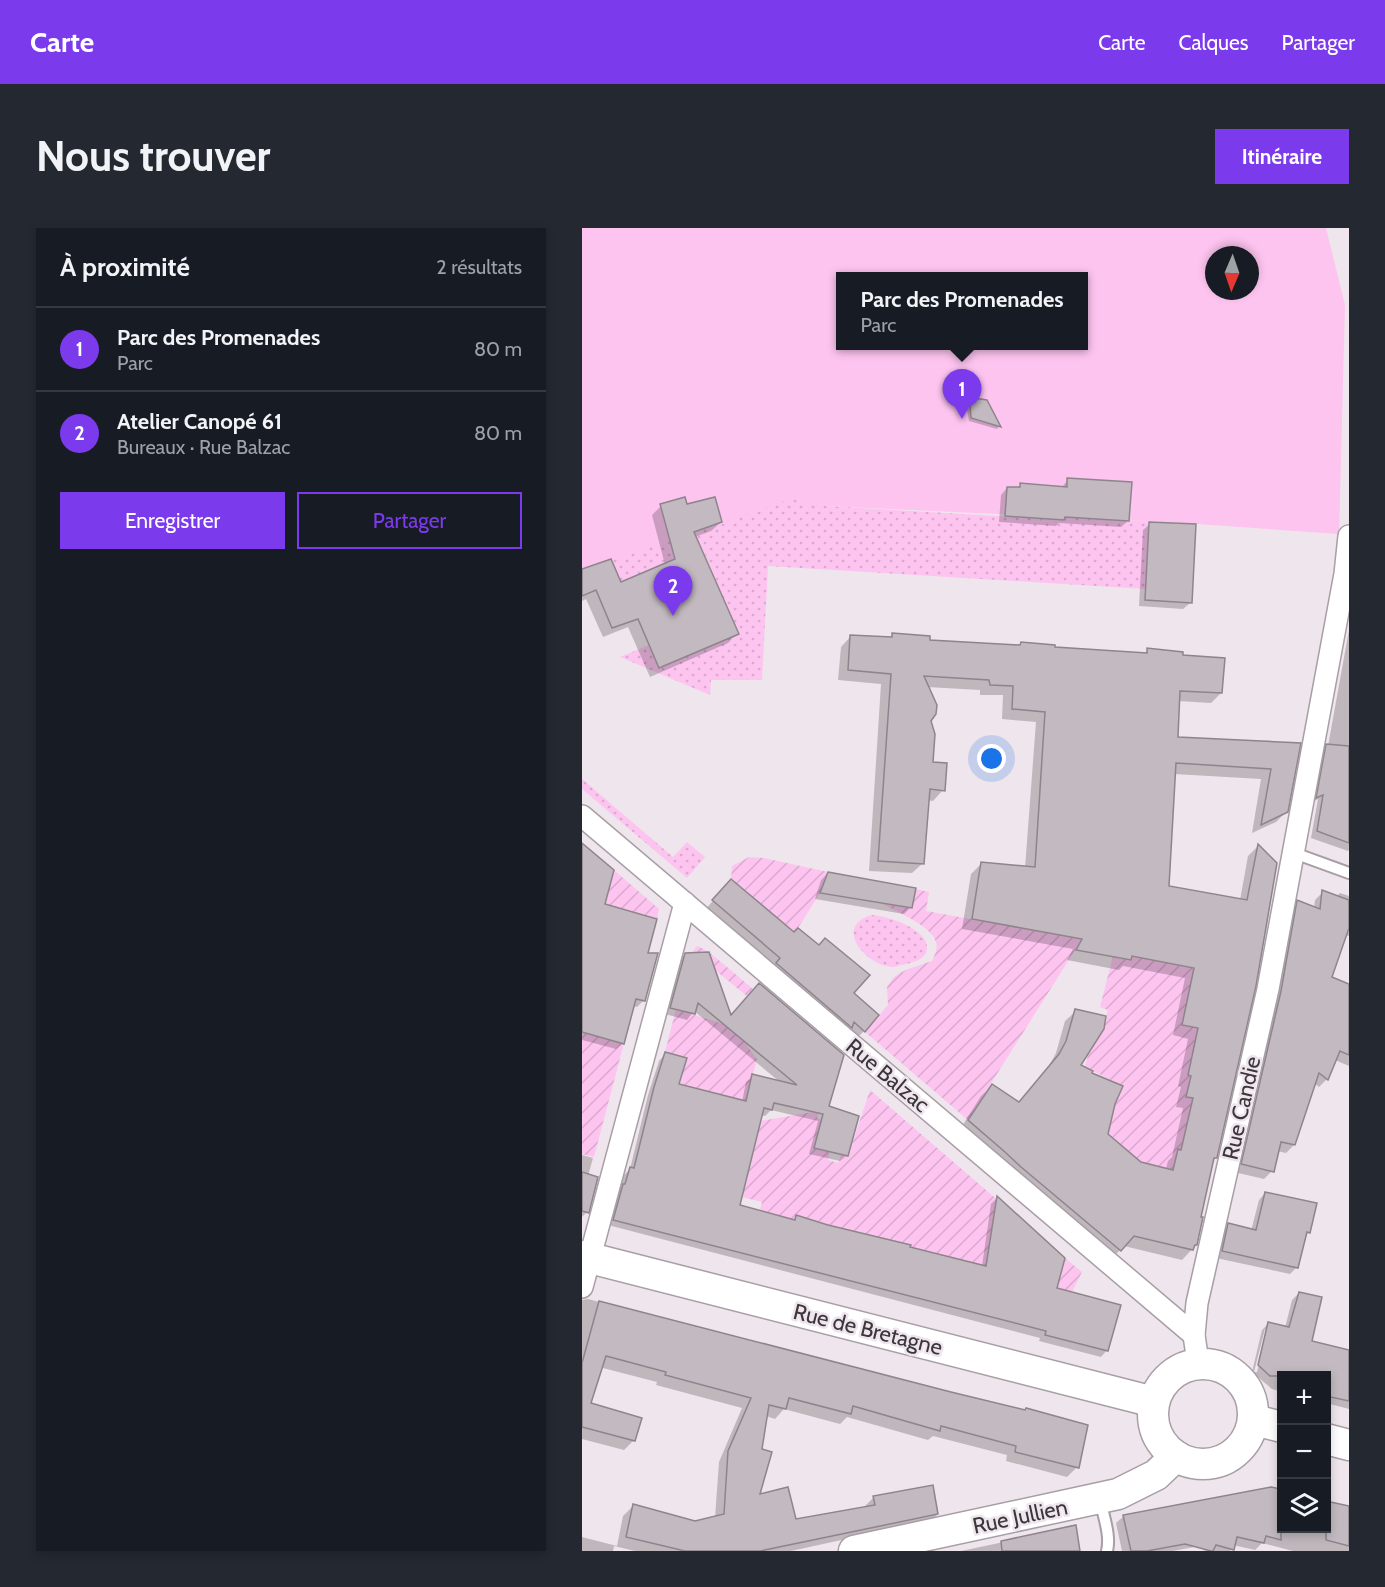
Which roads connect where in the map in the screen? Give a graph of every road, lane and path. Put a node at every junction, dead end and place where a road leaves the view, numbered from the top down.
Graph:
1 (1349, 536) edge
2 (582, 816) edge
3 (1294, 853) junction
4 (1349, 873) edge
5 (685, 903) junction
6 (586, 1257) edge
7 (582, 1287) edge
8 (1196, 1349) junction
9 (1154, 1402) junction
10 (1268, 1423) edge
11 (1331, 1440) edge
12 (1349, 1445) edge
13 (1176, 1456) junction
14 (1100, 1498) junction
15 (854, 1551) edge
16 (1107, 1551) edge

1 - 3 street, Rue Candie
2 - 5 street, Rue Balzac
3 - 4 lane
3 - 8 street, Rue Candie
5 - 6 street
5 - 8 street, Rue Balzac
6 - 7 street
6 - 9 street, Rue de Bretagne
8 - 9 street
8 - 10 street
9 - 13 street
10 - 13 street
11 - 12 street
13 - 14 street, Rue Jullien
14 - 15 street, Rue Jullien
14 - 16 lane

